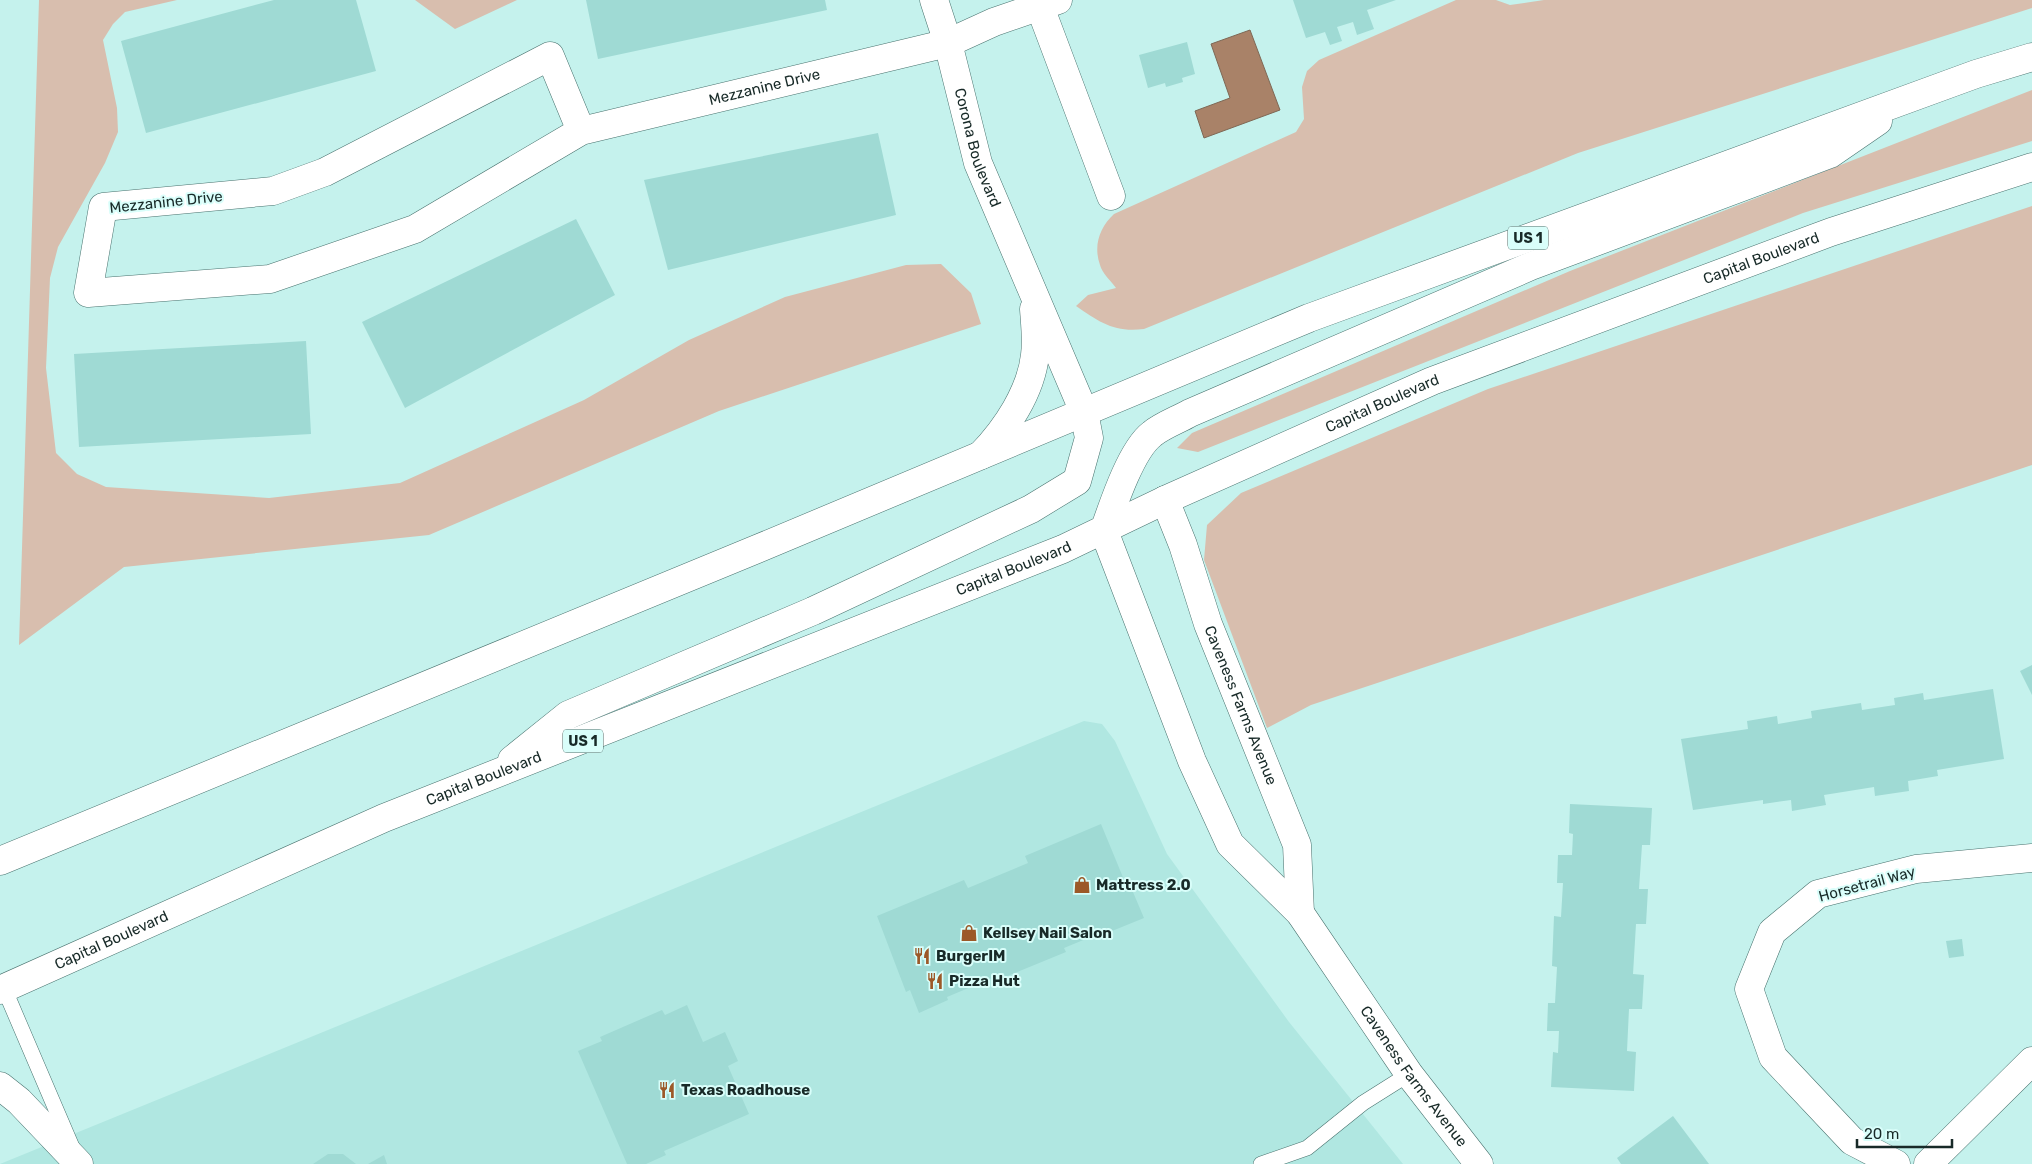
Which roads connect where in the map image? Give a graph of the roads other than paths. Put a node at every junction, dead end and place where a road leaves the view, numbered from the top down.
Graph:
1 (934, 0) edge
2 (1049, 3) edge
3 (948, 42) junction
4 (2032, 57) edge
5 (1976, 74) junction
6 (581, 131) junction
7 (2032, 167) edge
8 (1111, 196) dead end
9 (1032, 290) junction
10 (1084, 412) junction
11 (981, 455) junction
12 (1165, 500) junction
13 (1104, 531) junction
14 (488, 778) junction
15 (2032, 858) edge
16 (0, 862) edge
17 (1300, 913) junction
18 (1, 986) edge
19 (2032, 1061) edge
20 (1409, 1074) junction
21 (0, 1086) edge
22 (79, 1164) edge
23 (1261, 1164) edge
24 (1479, 1164) edge
25 (1896, 1164) edge
26 (1928, 1164) edge

1 - 3 main road, Corona Boulevard
2 - 3 main road, Mezzanine Drive
2 - 8 main road
3 - 6 main road, Mezzanine Drive
3 - 9 main road, Corona Boulevard
4 - 5 main road, US 1
5 - 10 main road, US 1
5 - 13 main road
6 - 6 main road, Mezzanine Drive
7 - 12 main road, Capital Boulevard / US 1
9 - 10 main road, Corona Boulevard
9 - 11 main road, Corona Boulevard
10 - 11 main road, US 1
10 - 14 main road, Corona Boulevard
11 - 16 main road, US 1
12 - 13 main road, Capital Boulevard / US 1
12 - 17 main road, Caveness Farms Avenue
13 - 14 main road, Capital Boulevard / US 1
13 - 17 main road, Caveness Farms Avenue
14 - 18 main road, Capital Boulevard / US 1
15 - 25 main road, Horsetrail Way
17 - 20 main road, Caveness Farms Avenue
18 - 22 lane
19 - 26 main road
20 - 23 lane
20 - 24 main road, Caveness Farms Avenue
21 - 22 main road

